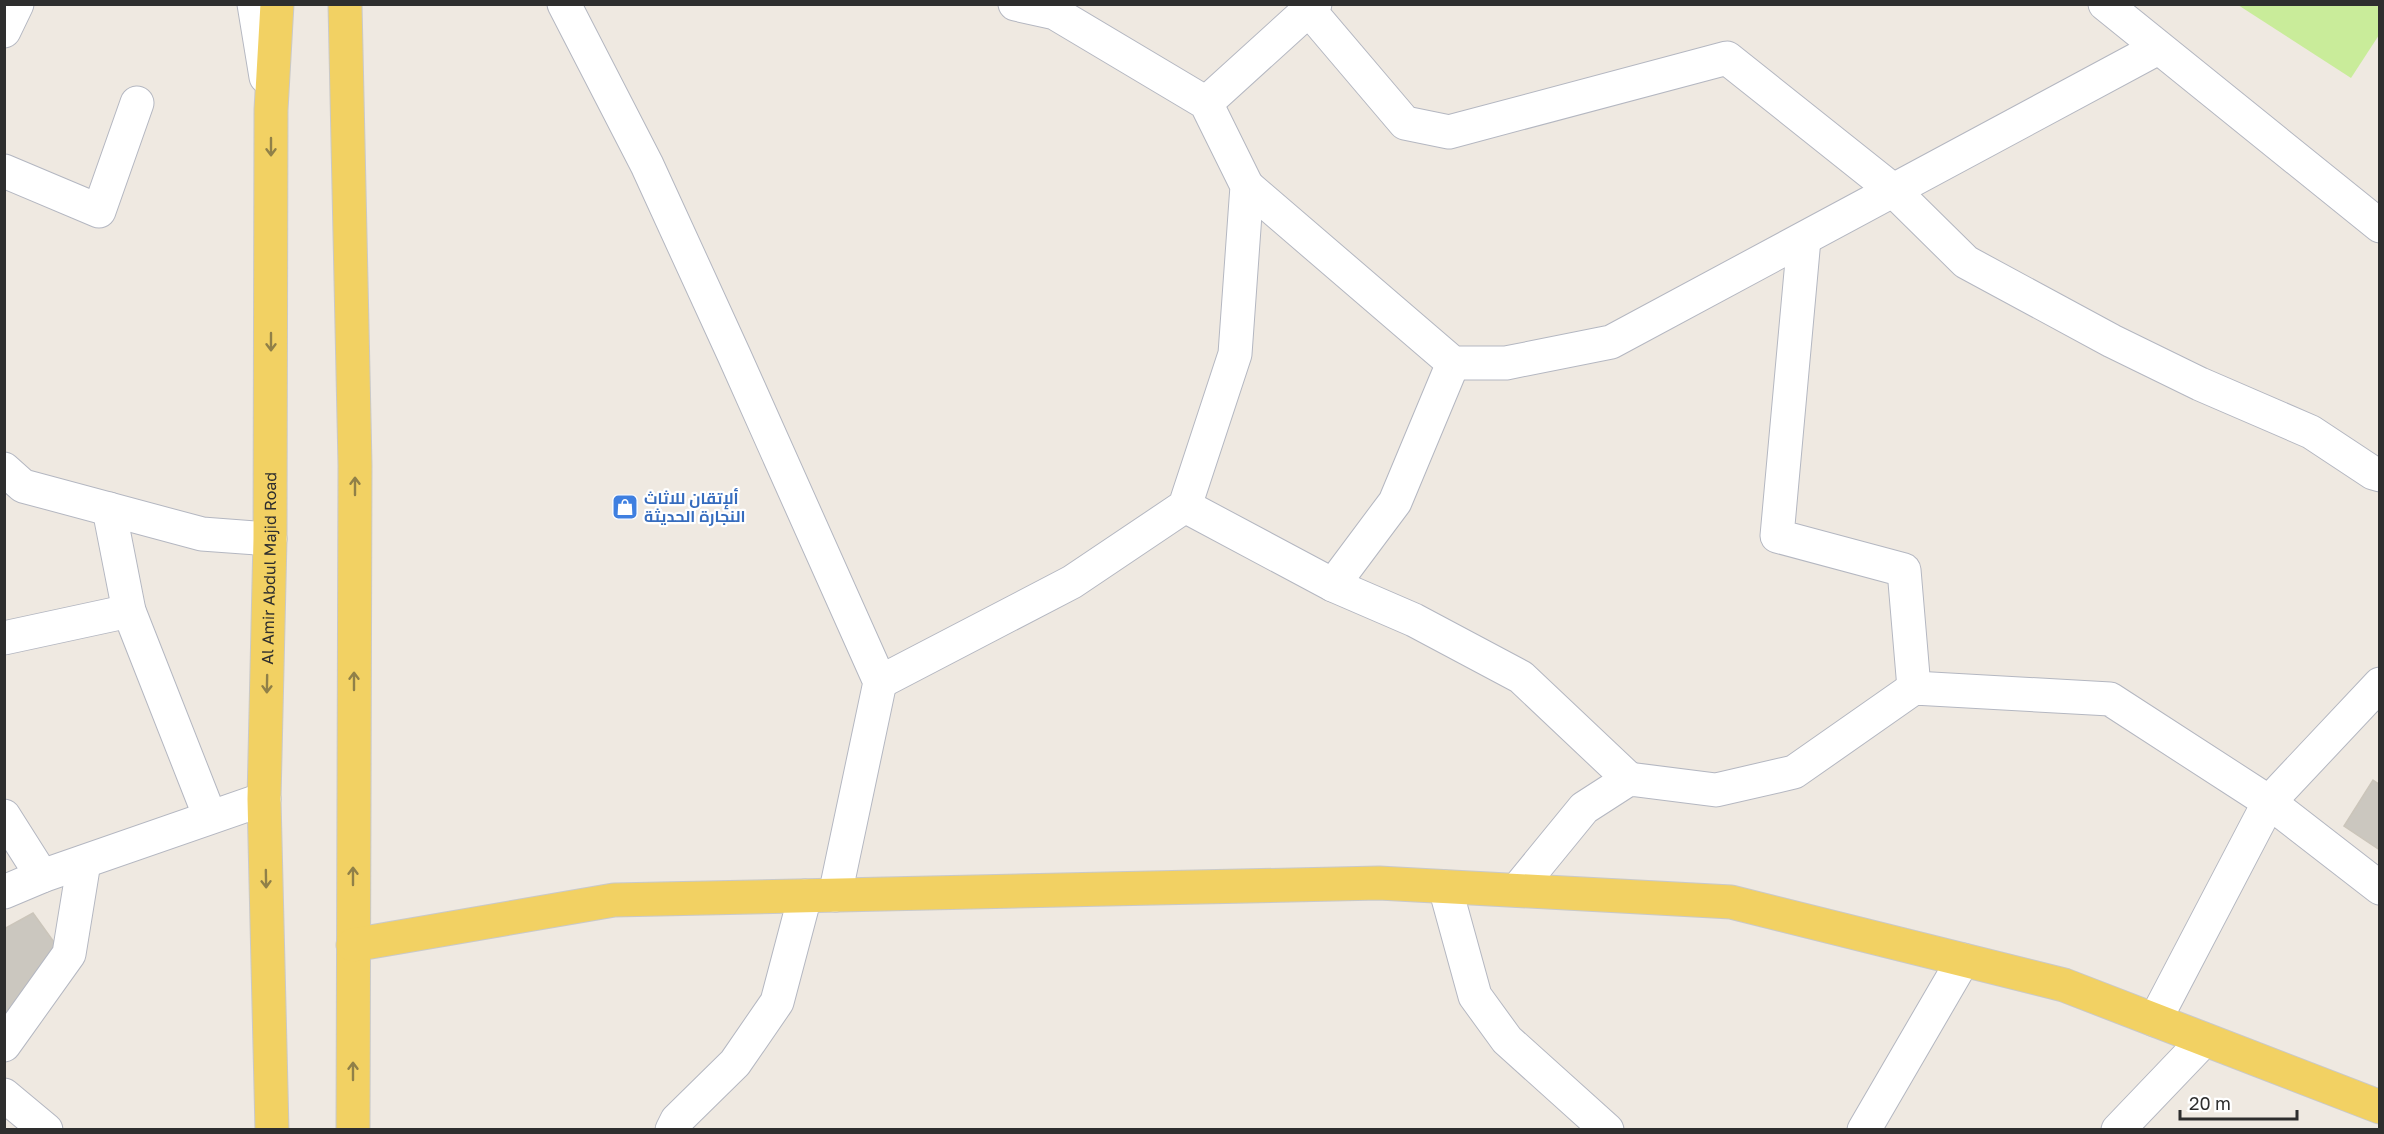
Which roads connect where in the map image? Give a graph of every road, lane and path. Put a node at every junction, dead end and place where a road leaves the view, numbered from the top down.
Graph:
1 (16, 4) edge
2 (254, 4) edge
3 (277, 4) edge
4 (345, 4) edge
5 (358, 4) edge
6 (564, 4) edge
7 (1015, 4) edge
8 (2105, 4) edge
9 (1053, 7) edge
10 (1312, 7) edge
11 (4, 31) edge
12 (2158, 48) junction
13 (347, 64) junction
14 (137, 103) dead end
15 (1206, 103) junction
16 (271, 110) junction
17 (4, 171) edge
18 (1247, 186) junction
19 (1894, 191) junction
20 (2379, 226) edge
21 (1804, 239) junction
22 (1453, 363) junction
23 (4, 469) edge
24 (2379, 475) edge
25 (1185, 506) junction
26 (109, 509) junction
27 (270, 539) junction
28 (1334, 585) junction
29 (129, 611) junction
30 (4, 638) edge
31 (880, 682) junction
32 (2379, 684) edge
33 (1914, 688) junction
34 (1629, 779) junction
35 (264, 799) junction
36 (2269, 802) junction
37 (4, 816) edge
38 (210, 817) junction
39 (84, 862) junction
40 (42, 876) junction
41 (1445, 887) junction
42 (2379, 888) edge
43 (1517, 890) junction
44 (4, 892) edge
45 (820, 896) junction
46 (353, 945) junction
47 (1963, 960) junction
48 (2155, 1020) junction
49 (2205, 1040) junction
50 (4, 1045) edge
51 (4, 1095) edge
52 (2379, 1107) edge
53 (1575, 1119) edge
54 (46, 1130) edge
55 (272, 1130) edge
56 (352, 1130) edge
57 (672, 1130) edge
58 (1607, 1130) edge
59 (1864, 1130) edge
60 (2118, 1130) edge

1 - 11 street
2 - 16 street
3 - 16 main road, Al Amir Abdul Majid Road
4 - 13 main road
5 - 13 street
6 - 31 street
7 - 9 street
8 - 12 street
9 - 15 street
10 - 15 street
10 - 19 street
12 - 19 street
12 - 20 street
46 -> 13 main road
14 - 17 street
15 - 18 street
16 -> 27 main road, Al Amir Abdul Majid Road
18 - 22 street
18 - 25 street
19 - 21 street
19 - 24 street
21 - 22 street
21 - 33 street
22 - 28 street
23 - 26 street
25 - 28 street
25 - 31 street
26 - 27 street
26 - 29 street
27 -> 35 main road, Al Amir Abdul Majid Road
28 - 34 street
29 - 30 street
29 - 38 street
31 - 45 street
32 - 36 street
33 - 34 street
33 - 36 street
34 - 43 street
35 - 38 street
35 -> 55 main road, Al Amir Abdul Majid Road
36 - 42 street
36 - 48 street
37 - 40 street
38 - 39 street
39 - 40 street
39 - 50 street
40 - 44 street
41 - 43 main road
41 - 45 main road
41 - 53 street
43 - 47 main road
45 - 46 main road
45 - 57 street
56 -> 46 main road
47 - 48 main road
47 - 59 street
48 - 49 main road
49 - 52 main road
49 - 60 street
51 - 54 street
53 - 58 street

